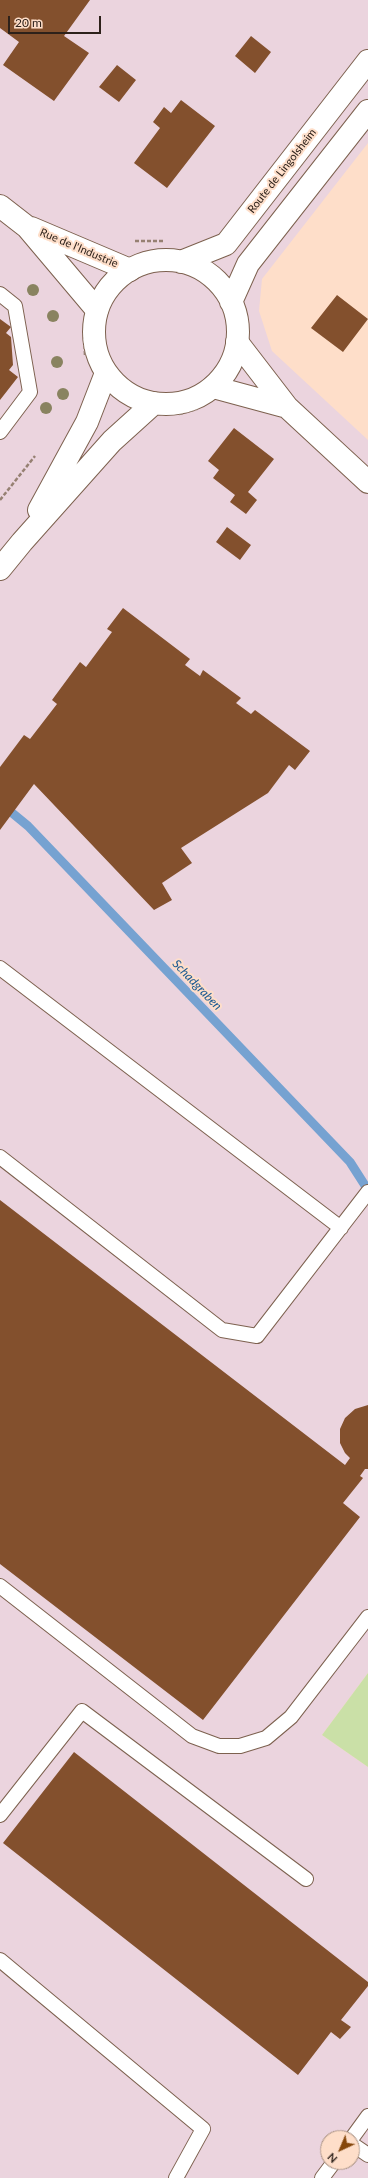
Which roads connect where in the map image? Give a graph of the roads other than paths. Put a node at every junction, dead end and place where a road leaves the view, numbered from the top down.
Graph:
1 (368, 61) edge
2 (368, 111) edge
3 (0, 206) edge
4 (28, 226) junction
5 (181, 262) junction
6 (130, 270) junction
7 (0, 294) edge
8 (231, 302) junction
9 (97, 310) junction
10 (237, 342) junction
11 (106, 373) junction
12 (214, 387) junction
13 (154, 403) junction
14 (287, 406) junction
15 (0, 432) edge
16 (368, 482) edge
17 (22, 542) junction
18 (0, 569) edge
19 (0, 968) edge
20 (0, 1157) edge
21 (368, 1192) edge
22 (341, 1228) junction
23 (0, 1586) edge
24 (368, 1617) edge
25 (0, 1815) edge
26 (306, 1879) dead end
27 (0, 1960) edge
28 (368, 2116) edge
29 (358, 2130) edge
30 (176, 2178) edge

1 - 5 main road, Route de Lingolsheim
2 - 8 main road
3 - 4 main road, Rue de l'Industrie
4 - 6 main road, Rue de l'Industrie
4 - 9 main road, Rue de l'Industrie
5 - 6 main road
5 - 8 main road
6 - 9 main road
7 - 15 lane
8 - 10 main road
9 - 11 main road
10 - 12 main road
10 - 14 main road
11 - 13 main road
11 - 17 main road
12 - 13 main road
12 - 14 main road
13 - 17 main road
14 - 16 main road
17 - 18 main road
19 - 22 lane
20 - 22 lane
21 - 22 lane
23 - 24 lane
25 - 26 lane
27 - 30 lane
28 - 29 lane

